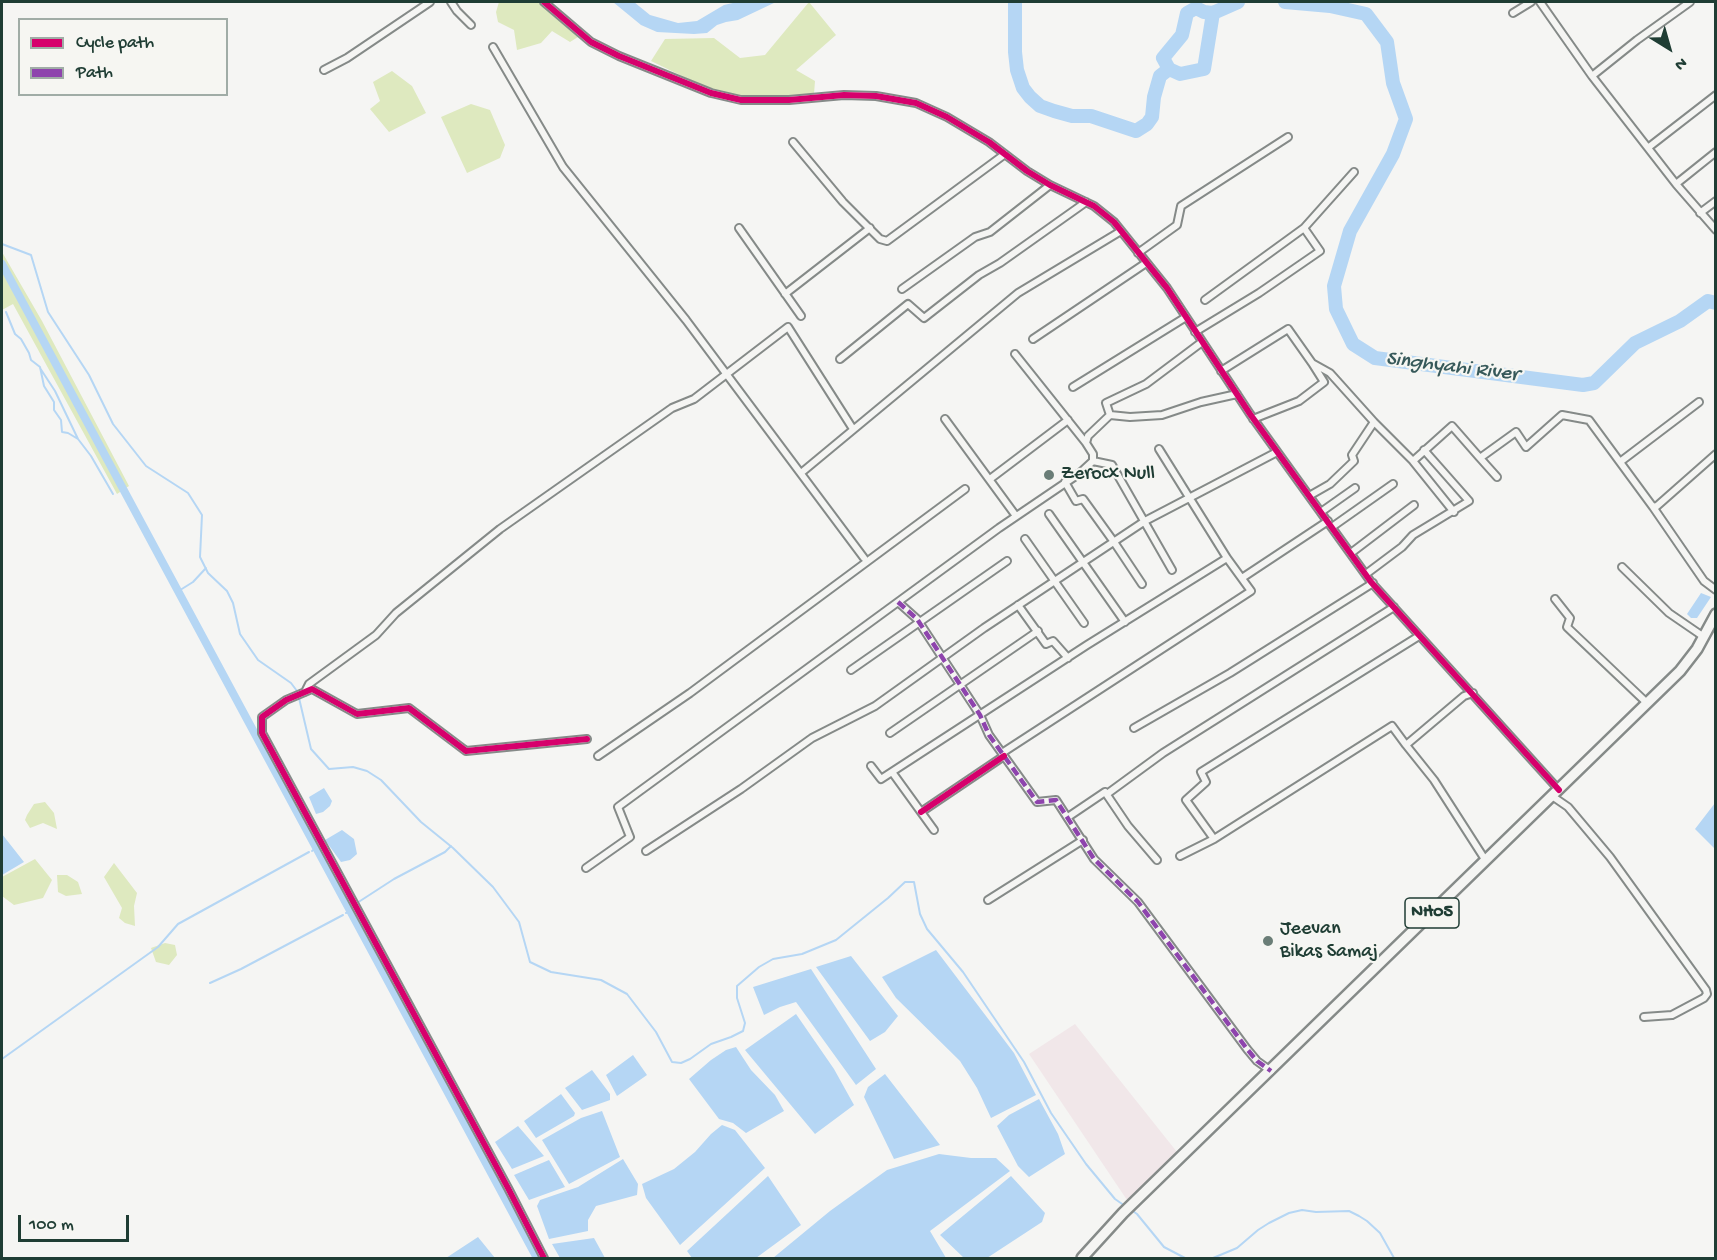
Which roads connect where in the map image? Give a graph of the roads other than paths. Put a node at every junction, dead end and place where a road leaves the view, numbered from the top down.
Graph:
1 (430, 2) edge
2 (451, 2) edge
3 (544, 2) edge
4 (1531, 2) edge
5 (1540, 2) edge
6 (1690, 2) edge
7 (1513, 13) dead end
8 (471, 25) dead end
9 (493, 47) dead end
10 (324, 70) dead end
11 (1592, 76) junction
12 (1716, 95) edge
13 (1288, 137) dead end
14 (793, 142) dead end
15 (1649, 147) junction
16 (1716, 152) edge
17 (1005, 154) junction
18 (1354, 172) dead end
19 (1676, 184) junction
20 (1050, 185) junction
21 (1716, 201) edge
22 (1086, 202) junction
23 (1700, 213) junction
24 (739, 228) dead end
25 (870, 228) junction
26 (1304, 228) junction
27 (1716, 230) edge
28 (1121, 231) junction
29 (1138, 253) junction
30 (1146, 263) junction
31 (902, 289) dead end
32 (784, 294) junction
33 (1205, 300) dead end
34 (801, 316) dead end
35 (1186, 317) junction
36 (1195, 332) junction
37 (1033, 339) dead end
38 (1202, 342) junction
39 (1015, 354) dead end
40 (840, 359) dead end
41 (1312, 363) junction
42 (1221, 371) junction
43 (727, 374) junction
44 (1073, 387) dead end
45 (1237, 394) junction
46 (1699, 402) dead end
47 (1110, 415) junction
48 (945, 419) dead end
49 (1253, 419) junction
50 (1068, 420) junction
51 (1374, 422) junction
52 (854, 429) junction
53 (1086, 443) junction
54 (1159, 449) dead end
55 (1424, 450) junction
56 (1277, 452) junction
57 (1716, 454) edge
58 (1480, 458) junction
59 (1092, 461) junction
60 (1413, 461) junction
61 (1620, 462) junction
62 (801, 472) junction
63 (1497, 477) dead end
64 (990, 479) junction
65 (1065, 482) junction
66 (1393, 484) dead end
67 (1355, 488) dead end
68 (965, 489) dead end
69 (1309, 496) junction
70 (1190, 497) junction
71 (1414, 505) dead end
72 (1653, 507) junction
73 (1321, 512) junction
74 (1454, 512) junction
75 (1049, 514) dead end
76 (1016, 516) junction
77 (1145, 521) junction
78 (1328, 521) junction
79 (1332, 527) junction
80 (1025, 538) dead end
81 (1114, 542) junction
82 (1350, 553) junction
83 (864, 558) dead end
84 (1227, 558) junction
85 (1007, 561) dead end
86 (1084, 561) junction
87 (1622, 567) dead end
88 (1172, 570) dead end
89 (1366, 574) junction
90 (1242, 578) junction
91 (1054, 580) junction
92 (1373, 583) junction
93 (1142, 584) dead end
94 (1716, 590) edge
95 (1555, 599) dead end
96 (898, 602) junction
97 (1018, 605) junction
98 (1394, 608) junction
99 (1716, 614) edge
100 (1125, 622) junction
101 (920, 623) junction
102 (1084, 623) dead end
103 (1038, 631) junction
104 (1419, 636) junction
105 (1704, 636) junction
106 (941, 657) junction
107 (1068, 658) junction
108 (851, 670) dead end
109 (960, 683) junction
110 (305, 692) junction
111 (1473, 693) junction
112 (1647, 703) junction
113 (980, 715) junction
114 (1134, 728) dead end
115 (890, 733) dead end
116 (587, 739) dead end
117 (1406, 745) junction
118 (1003, 754) junction
119 (598, 756) dead end
120 (871, 766) dead end
121 (892, 772) junction
122 (1556, 793) junction
123 (1107, 795) junction
124 (921, 812) junction
125 (1068, 817) junction
126 (934, 830) dead end
127 (1214, 839) junction
128 (1083, 840) junction
129 (646, 850) dead end
130 (1180, 856) dead end
131 (1157, 860) dead end
132 (1486, 861) junction
133 (586, 868) dead end
134 (988, 900) dead end
135 (1644, 1017) dead end
136 (1271, 1071) junction
137 (544, 1258) edge
138 (1082, 1258) edge

1 - 10 street
2 - 8 street
3 - 17 street
4 - 7 street
5 - 11 street
6 - 11 street
9 - 43 street
11 - 15 street
12 - 15 street
13 - 29 street
14 - 25 street
15 - 19 street
16 - 19 street
17 - 20 street
17 - 25 street
18 - 26 street
19 - 23 street
20 - 22 street
20 - 31 street
21 - 23 street
22 - 28 street
22 - 40 street
23 - 27 street
24 - 32 street
25 - 32 street
26 - 33 street
26 - 36 street
28 - 29 street
28 - 52 street
29 - 30 street
30 - 35 street
30 - 37 street
32 - 34 street
35 - 36 street
35 - 44 street
36 - 38 street
38 - 42 street
38 - 47 street
39 - 50 street
41 - 42 street
41 - 49 street
41 - 51 street
42 - 45 street
43 - 52 street
43 - 62 street
43 - 110 street
45 - 47 street
45 - 49 street
46 - 61 street
47 - 53 street
48 - 64 street
49 - 56 street
50 - 53 street
50 - 64 street
51 - 60 street
51 - 69 street
52 - 62 street
53 - 59 street
54 - 70 street
55 - 58 street
55 - 60 street
55 - 74 street
56 - 69 street
56 - 70 street
57 - 72 street
58 - 61 street
58 - 63 street
59 - 65 street
59 - 77 street
60 - 74 street
61 - 72 street
62 - 83 street
64 - 76 street
65 - 76 street
65 - 81 street
66 - 79 street
67 - 73 street
68 - 119 street
69 - 73 street
70 - 77 street
70 - 84 street
71 - 82 street
72 - 94 street
73 - 78 street
74 - 89 street
75 - 86 street
76 - 96 street
77 - 81 street
77 - 88 street
78 - 79 street
78 - 90 street
79 - 82 street
80 - 91 street
81 - 86 street
81 - 93 street
82 - 89 street
84 - 90 street
84 - 100 street
85 - 101 street
86 - 91 street
86 - 100 street
87 - 105 street
89 - 92 street
90 - 118 street
91 - 97 street
91 - 102 street
92 - 98 street
92 - 114 street
95 - 112 street
96 - 101 street
96 - 133 street
97 - 103 street
97 - 106 street
98 - 104 street
98 - 123 street
99 - 105 main road, NH05
100 - 107 street
101 - 106 street
101 - 108 street
103 - 107 street
103 - 109 street
104 - 111 street
104 - 127 street
105 - 112 main road, NH05
106 - 109 street
106 - 129 street
107 - 113 street
109 - 113 street
109 - 115 street
110 - 116 street
110 - 137 street
111 - 117 street
111 - 122 street
112 - 122 main road, NH05
113 - 118 street
113 - 121 street
117 - 127 street
117 - 132 street
118 - 124 street
118 - 125 street
120 - 121 street
121 - 124 street
122 - 132 main road, NH05
122 - 135 street
123 - 125 street
123 - 131 street
124 - 126 street
125 - 128 street
127 - 130 street
128 - 134 street
128 - 136 street
132 - 136 main road, NH05
136 - 138 main road, NH05

